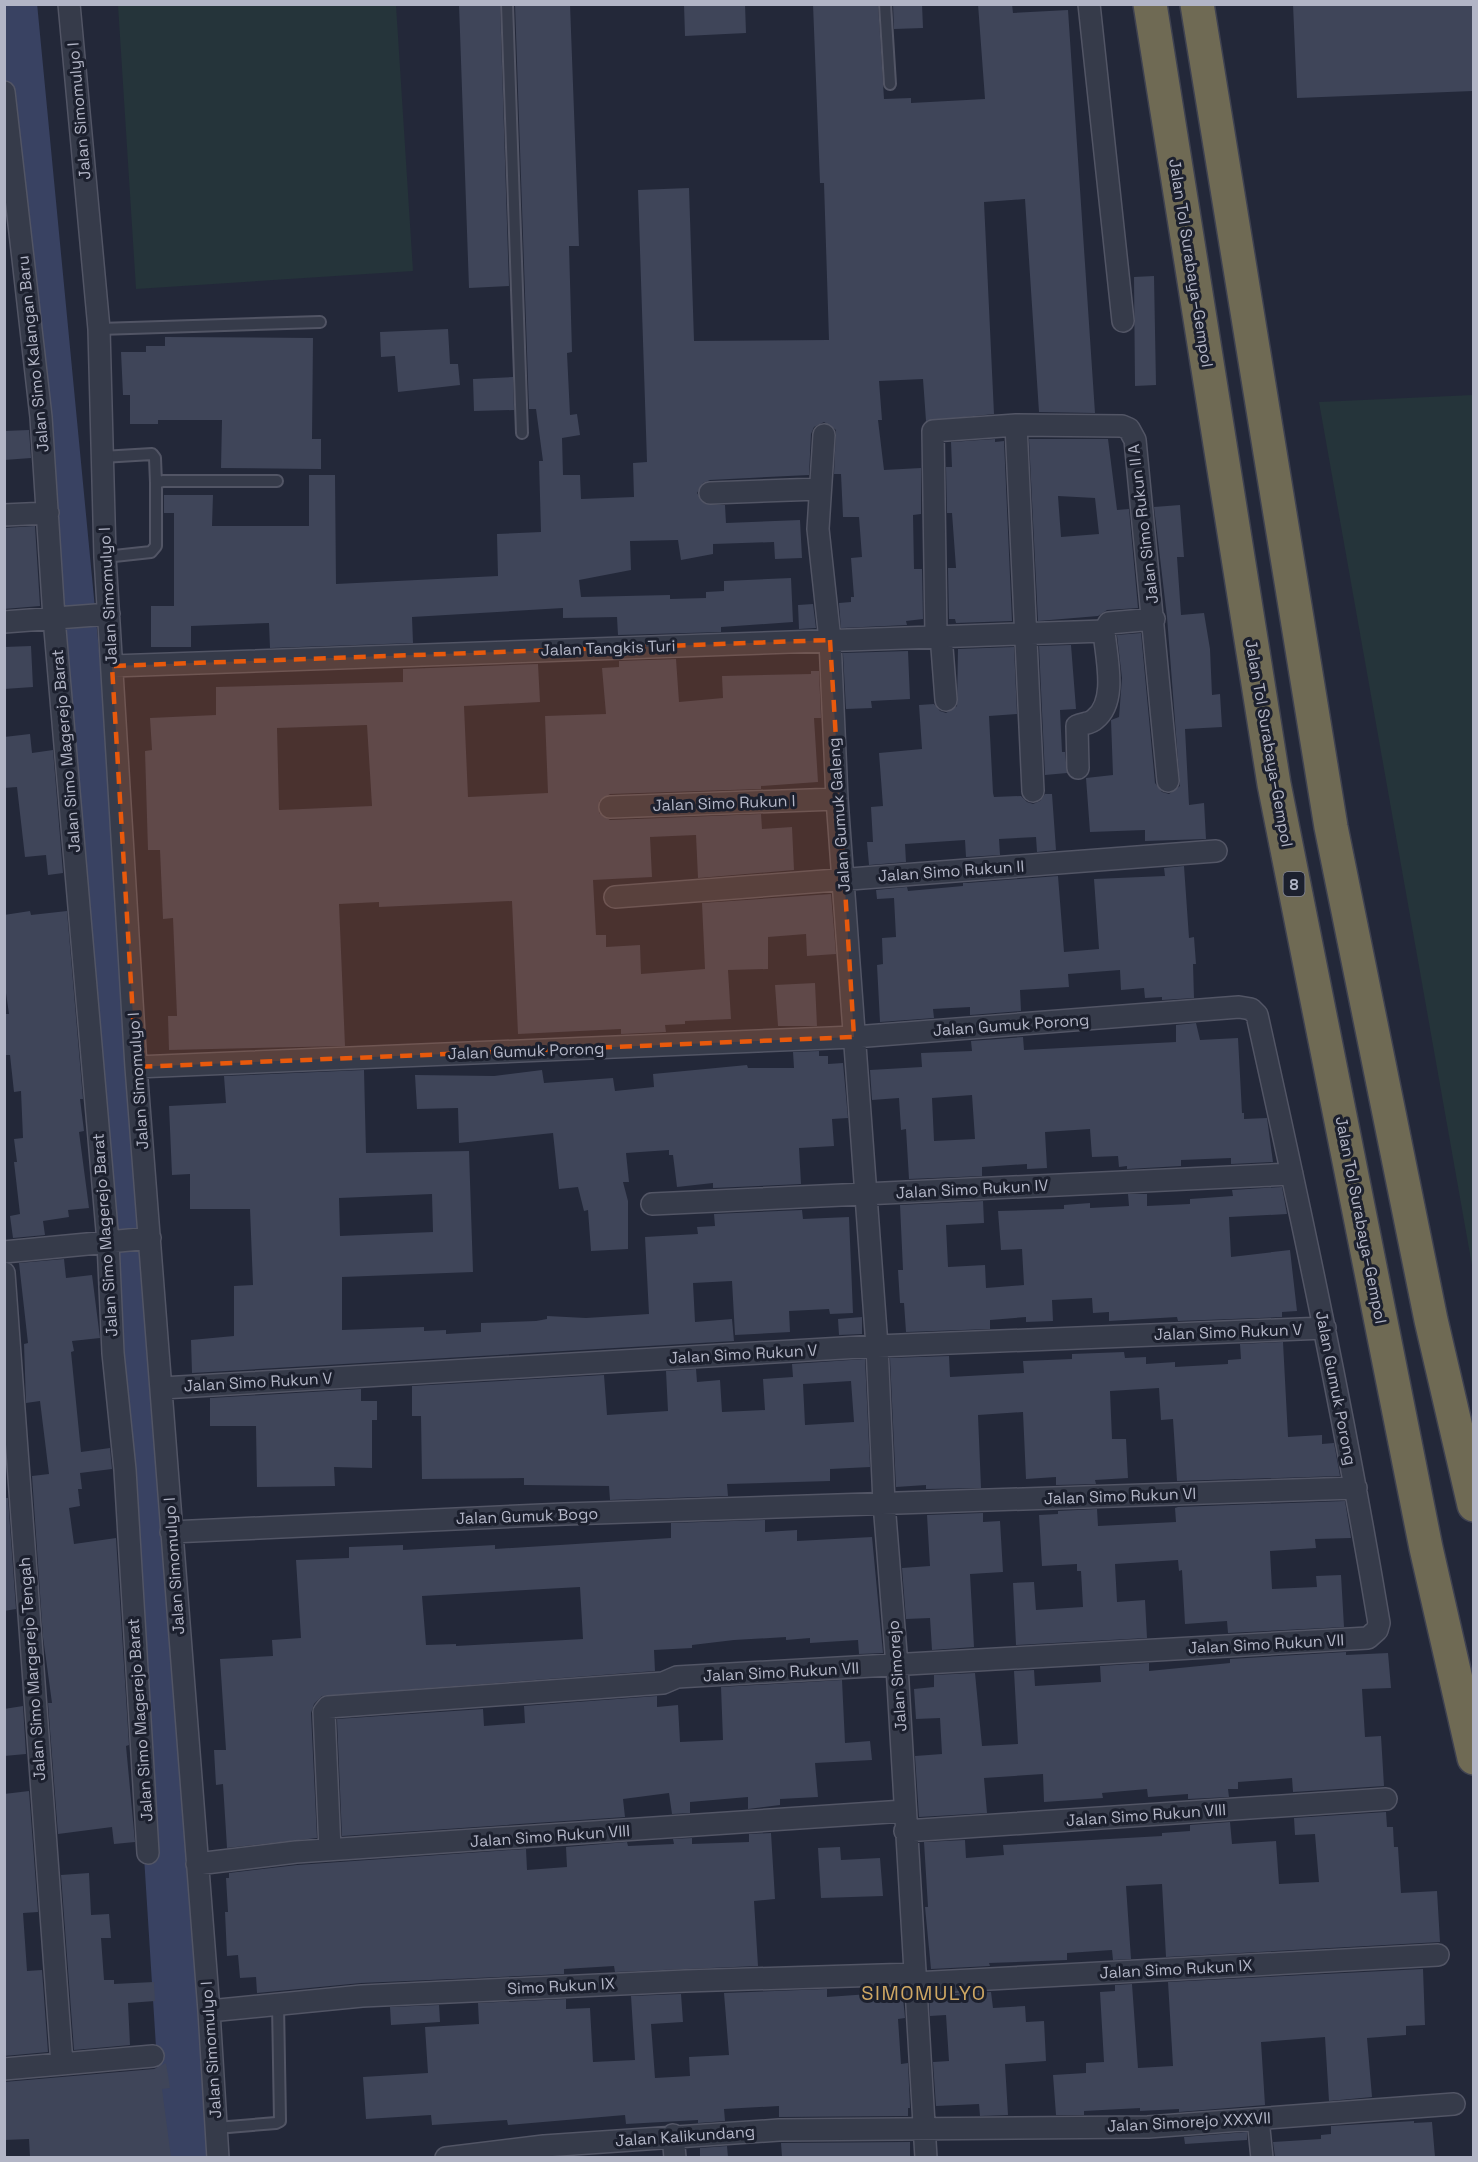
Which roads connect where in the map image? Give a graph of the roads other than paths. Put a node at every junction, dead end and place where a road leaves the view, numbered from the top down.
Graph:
1 (69, 4) edge
2 (507, 4) edge
3 (885, 4) edge
4 (1089, 4) edge
5 (1150, 4) edge
6 (1197, 4) edge
7 (890, 84) dead end
8 (4, 92) edge
9 (13, 249) edge
10 (1123, 321) dead end
11 (320, 322) dead end
12 (99, 329) junction
13 (1016, 425) junction
14 (522, 433) dead end
15 (824, 435) dead end
16 (102, 457) junction
17 (277, 481) dead end
18 (156, 483) junction
19 (819, 489) junction
20 (710, 493) dead end
21 (48, 513) junction
22 (4, 516) edge
23 (105, 557) junction
24 (100, 614) junction
25 (57, 617) junction
26 (1154, 620) junction
27 (4, 622) edge
28 (1104, 631) junction
29 (1028, 633) junction
30 (939, 635) junction
31 (830, 640) junction
32 (112, 666) junction
33 (946, 700) dead end
34 (1078, 768) dead end
35 (1168, 781) dead end
36 (1033, 791) dead end
37 (837, 799) junction
38 (610, 807) dead end
39 (1216, 851) dead end
40 (843, 879) junction
41 (615, 897) dead end
42 (854, 1037) junction
43 (136, 1067) junction
44 (1292, 1174) junction
45 (866, 1194) junction
46 (652, 1204) dead end
47 (147, 1238) junction
48 (111, 1242) junction
49 (4, 1252) edge
50 (4, 1273) edge
51 (1325, 1328) junction
52 (877, 1346) junction
53 (162, 1388) junction
54 (1356, 1488) junction
55 (884, 1503) junction
56 (1473, 1505) edge
57 (171, 1532) junction
58 (1377, 1630) joint
59 (897, 1666) junction
60 (1473, 1758) edge
61 (1386, 1799) dead end
62 (905, 1821) junction
63 (330, 1850) junction
64 (148, 1853) dead end
65 (197, 1864) junction
66 (1438, 1955) dead end
67 (914, 1979) junction
68 (279, 2004) junction
69 (209, 2011) junction
70 (153, 2056) dead end
71 (62, 2064) junction
72 (4, 2069) edge
73 (1454, 2104) dead end
74 (1258, 2119) junction
75 (216, 2128) junction
76 (924, 2129) junction
77 (673, 2135) junction
78 (545, 2152) edge
79 (218, 2157) edge
80 (446, 2157) edge
81 (675, 2157) edge
82 (926, 2157) edge
83 (1262, 2157) edge

1 - 12 street, Jalan Simomulyo I
2 - 14 lane
3 - 7 lane
4 - 10 street
5 - 60 highway, Jalan Tol Surabaya–Gempol / 8
6 - 56 highway
8 - 9 street, Jalan Simo Kalangan Baru
9 - 21 street, Jalan Simo Kalangan Baru
11 - 12 lane
12 - 16 street, Jalan Simomulyo I
13 - 26 street, Jalan Simo Rukun II A
13 - 29 street
13 - 30 street
15 - 19 street, Jalan Gumuk Galeng
16 - 18 lane
16 - 23 street, Jalan Simomulyo I
17 - 18 lane
18 - 23 lane
19 - 20 street
19 - 31 street, Jalan Gumuk Galeng
21 - 22 street
21 - 25 street, Jalan Simo Kalangan Baru
23 - 24 street, Jalan Simomulyo I
24 - 25 street
24 - 32 street, Jalan Simomulyo I
25 - 27 street
25 - 48 street, Jalan Simo Magerejo Barat
26 - 28 street, Jalan Simo Rukun II A
26 - 35 street, Jalan Simo Rukun II A
28 - 29 street, Jalan Tangkis Turi
28 - 34 street
29 - 30 street, Jalan Tangkis Turi
29 - 36 street
30 - 31 street, Jalan Tangkis Turi
30 - 33 street
31 - 32 street, Jalan Tangkis Turi
31 - 37 street, Jalan Gumuk Galeng
32 - 43 street, Jalan Simomulyo I
37 - 38 street, Jalan Simo Rukun I
37 - 40 street, Jalan Gumuk Galeng
39 - 40 street, Jalan Simo Rukun II
40 - 41 street, Jalan Simo Rukun II
40 - 42 street, Jalan Gumuk Galeng
42 - 43 street, Jalan Gumuk Porong
42 - 44 street, Jalan Gumuk Porong
42 - 45 street, Jalan Gumuk Galeng
43 - 47 street, Jalan Simomulyo I
44 - 45 street, Jalan Simo Rukun IV
44 - 51 street, Jalan Gumuk Porong
45 - 46 street, Jalan Simo Rukun IV
45 - 52 street, Jalan Simorejo
47 - 48 street
47 - 53 street, Jalan Simomulyo I
48 - 49 street
48 - 64 street, Jalan Simo Magerejo Barat
50 - 71 street, Jalan Simo Margerejo Tengah
51 - 52 street, Jalan Simo Rukun V
51 - 54 street, Jalan Gumuk Porong
52 - 53 street, Jalan Simo Rukun V
52 - 55 street, Jalan Simorejo
53 - 57 street, Jalan Simomulyo I
54 - 55 street, Jalan Simo Rukun VI
54 - 58 street, Jalan Gumuk Porong
55 - 57 street, Jalan Gumuk Bogo
55 - 59 street, Jalan Simorejo
57 - 65 street, Jalan Simomulyo I
58 - 59 street, Jalan Simo Rukun VII
59 - 62 street, Jalan Simorejo
59 - 63 street, Jalan Simo Rukun VII
61 - 62 street, Jalan Simo Rukun VIII
62 - 63 street, Jalan Simo Rukun VIII
62 - 67 street, Jalan Simorejo
63 - 65 street, Jalan Simo Rukun VIII
65 - 69 street, Jalan Simomulyo I
66 - 67 street, Jalan Simo Rukun IX
67 - 68 street, Simo Rukun IX
67 - 76 street, Jalan Simorejo
68 - 69 street, Simo Rukun IX
68 - 75 lane
69 - 75 street, Jalan Simomulyo I
70 - 71 street
71 - 72 street
73 - 74 street, Jalan Simorejo XXXVII
74 - 76 street, Jalan Simorejo XXXVII
74 - 83 street
75 - 79 street, Jalan Simomulyo I
76 - 77 street, Jalan Kalikundang
76 - 82 street, Jalan Simorejo
77 - 78 street, Jalan Kalikundang
77 - 81 street
78 - 80 street, Jalan Kalikundang

